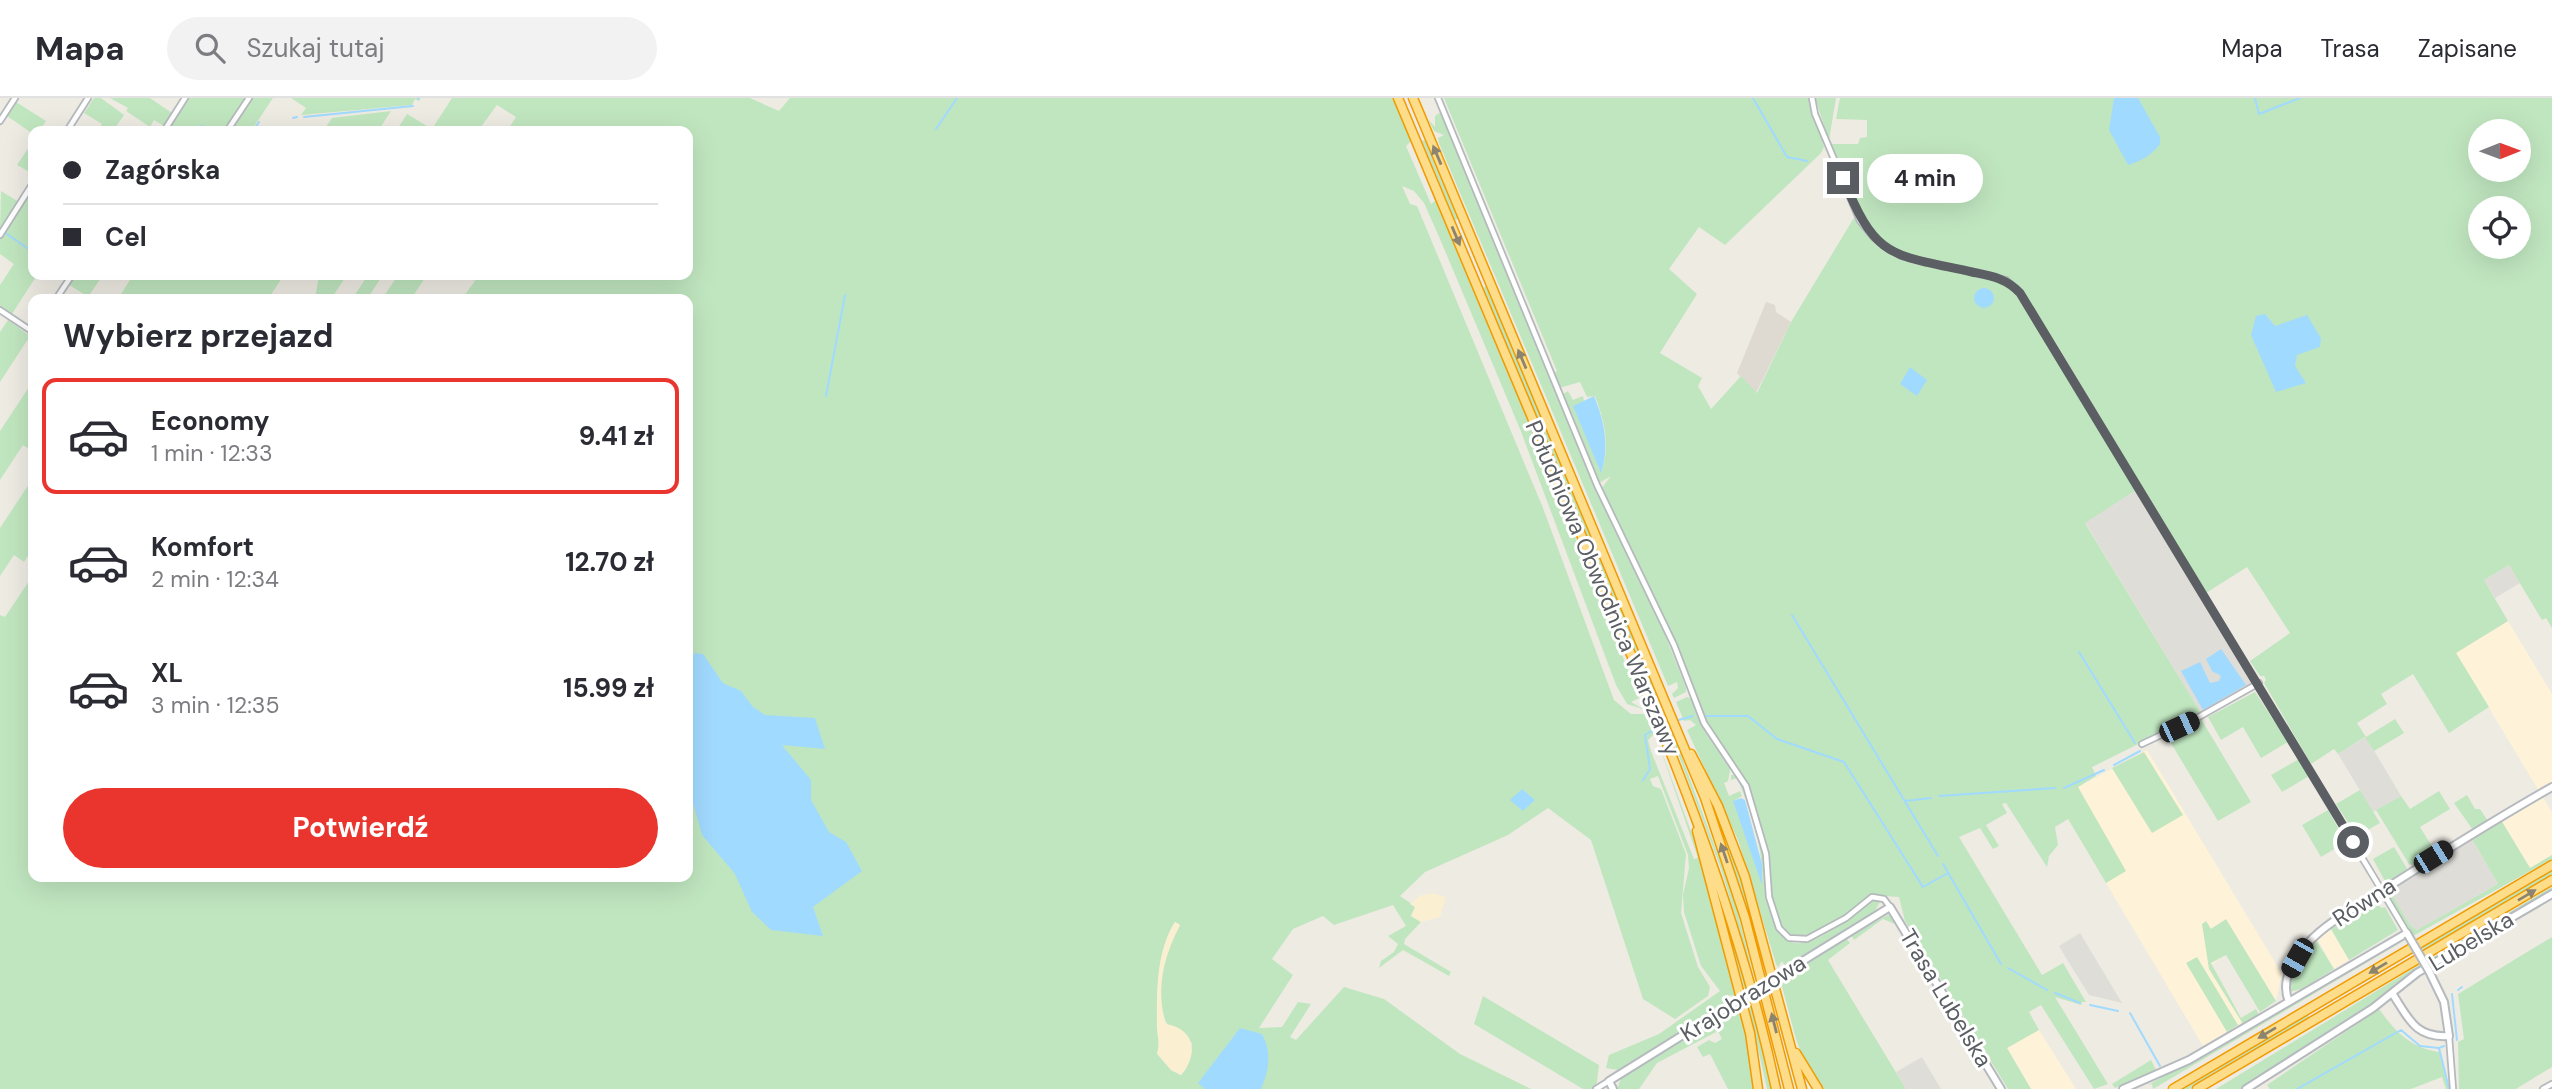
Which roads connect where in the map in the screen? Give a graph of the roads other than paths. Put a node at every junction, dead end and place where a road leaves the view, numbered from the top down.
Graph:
1 (15, 98) edge
2 (88, 98) edge
3 (185, 98) edge
4 (249, 98) edge
5 (1398, 98) edge
6 (1413, 98) edge
7 (1437, 98) edge
8 (1812, 98) edge
9 (0, 121) edge
10 (69, 126) edge
11 (167, 126) edge
12 (230, 126) edge
13 (28, 191) edge
14 (0, 235) edge
15 (0, 310) edge
16 (28, 329) edge
17 (2259, 683) junction
18 (1679, 734) junction
19 (2142, 744) dead end
20 (1680, 771) junction
21 (2552, 787) edge
22 (2552, 865) edge
23 (2552, 880) edge
24 (2552, 894) edge
25 (1890, 907) junction
26 (2407, 934) junction
27 (2392, 993) junction
28 (2289, 1002) junction
29 (1745, 1012) junction
30 (1787, 1032) junction
31 (2449, 1036) junction
32 (1609, 1081) junction
33 (2552, 1084) edge
34 (1597, 1089) edge
35 (1612, 1089) edge
36 (1758, 1089) edge
37 (1763, 1089) edge
38 (1776, 1089) edge
39 (1789, 1089) edge
40 (1802, 1089) edge
41 (1818, 1089) edge
42 (2001, 1089) edge
43 (2123, 1089) edge
44 (2173, 1089) edge
45 (2197, 1089) edge
46 (2246, 1089) edge
47 (2453, 1089) edge
48 (2543, 1089) edge

1 - 9 street
2 - 10 street
3 - 11 street
4 - 12 street
5 -> 20 highway, Południowa Obwodnica Warszawy
18 -> 6 highway, Południowa Obwodnica Warszawy
7 - 25 street
8 - 17 street
13 - 14 street
15 - 16 street
17 - 19 street
17 - 26 street, bridge
18 - 30 highway
39 -> 18 highway, Południowa Obwodnica Warszawy
20 - 29 highway
20 - 38 highway, Południowa Obwodnica Warszawy
21 - 28 street, Równa
22 -> 44 highway
45 -> 23 highway
24 - 27 street, Lubelska
25 - 32 street, Krajobrazowa, bridge
25 - 42 street, Trasa Lubelska
26 - 28 street
26 - 31 street, bridge
27 - 31 street
27 - 46 street
28 - 43 street
29 - 36 highway
29 - 37 highway
30 - 40 highway
30 - 41 highway
31 - 47 street
32 - 34 street, Krajobrazowa
32 - 35 street
33 - 48 street

